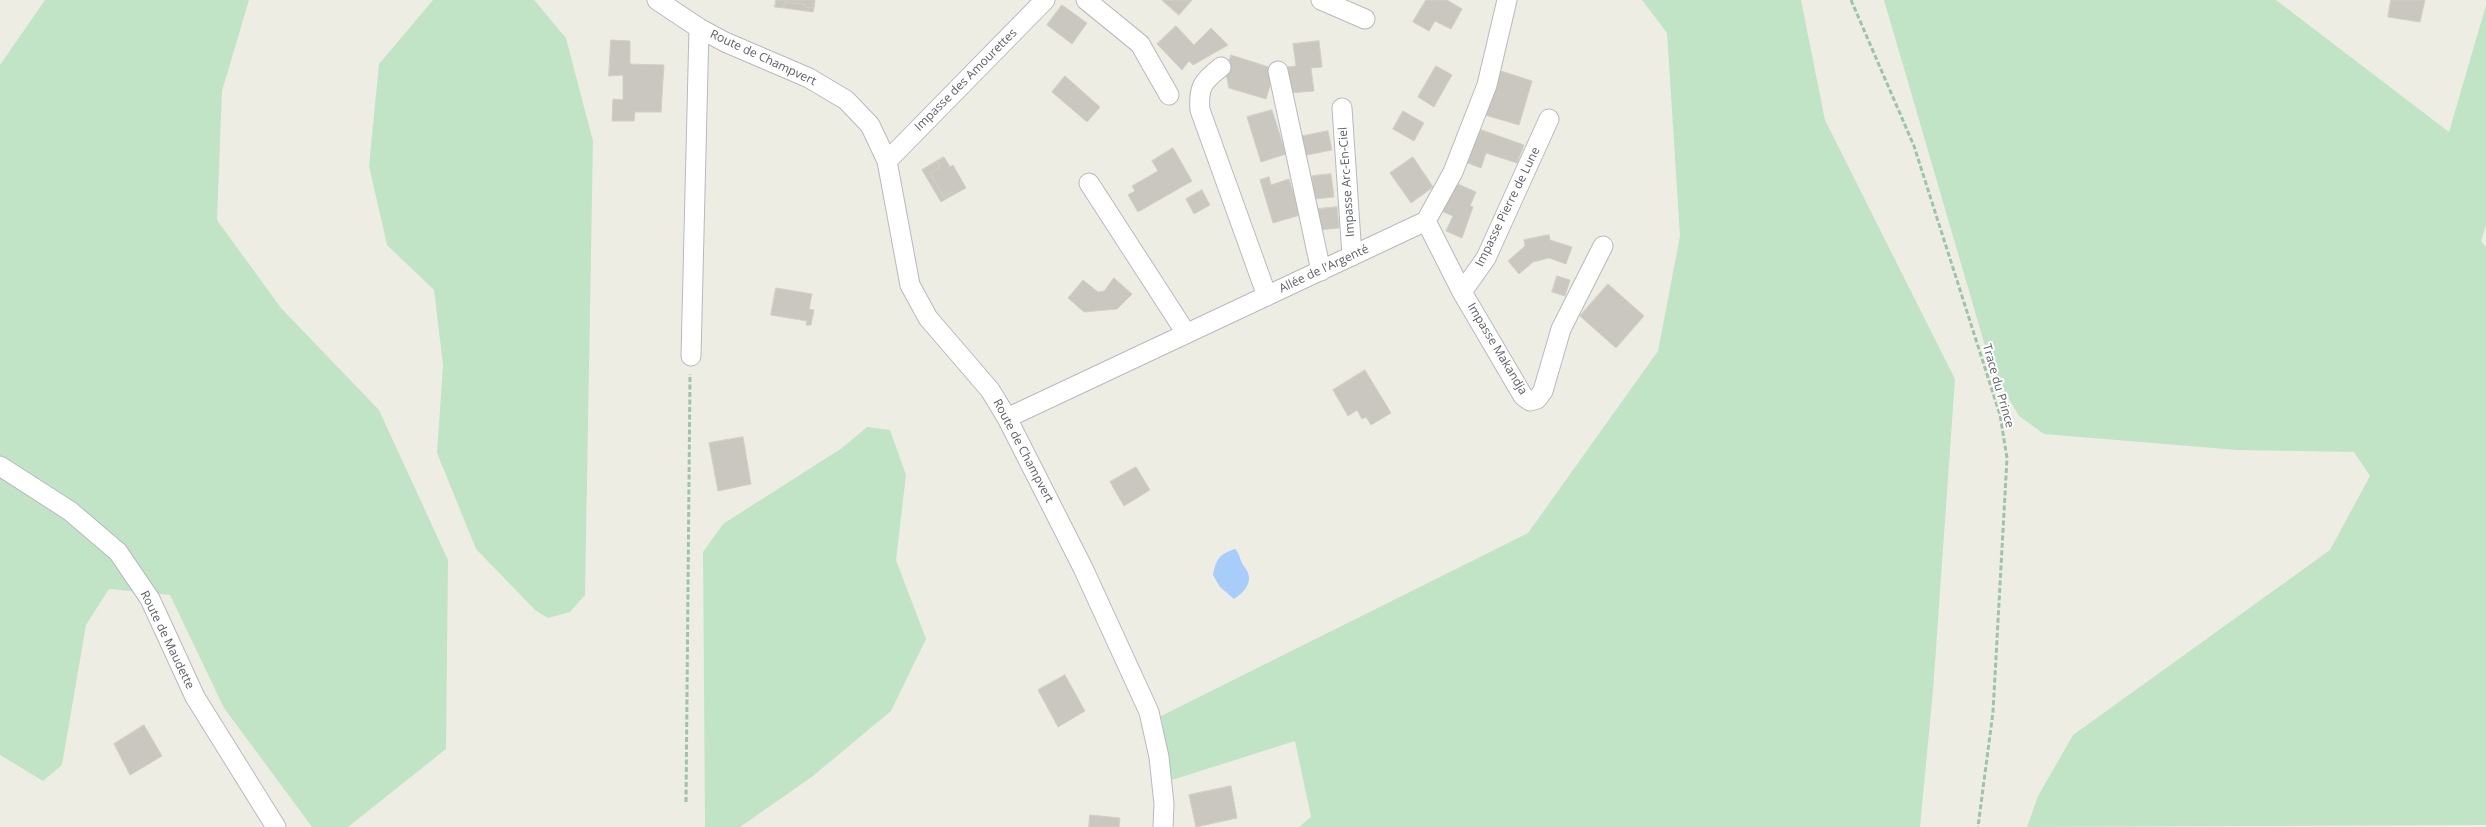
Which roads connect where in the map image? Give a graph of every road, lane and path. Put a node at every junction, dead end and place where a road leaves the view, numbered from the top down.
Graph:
1 (657, 0) edge
2 (1045, 0) edge
3 (1086, 0) edge
4 (1321, 0) edge
5 (1507, 0) edge
6 (1851, 0) edge
7 (1365, 19) dead end
8 (699, 28) junction
9 (1220, 67) dead end
10 (1278, 71) dead end
11 (1169, 95) dead end
12 (1342, 108) dead end
13 (1549, 119) dead end
14 (887, 161) junction
15 (1089, 183) dead end
16 (1426, 220) junction
17 (1603, 246) dead end
18 (1352, 256) junction
19 (1321, 271) junction
20 (1462, 292) junction
21 (1267, 296) junction
22 (1186, 333) junction
23 (691, 356) joint
24 (1007, 418) junction
25 (0, 466) edge
26 (686, 802) dead end
27 (276, 827) edge
28 (1163, 827) edge
29 (1978, 827) edge

1 - 8 street, Route de Champvert
2 - 14 street, Impasse des Amourettes
3 - 11 street
4 - 7 street
5 - 16 street
6 - 29 path, Trace du Prince
8 - 14 street, Route de Champvert
8 - 23 street
9 - 21 street
10 - 19 street
12 - 18 street, Impasse Arc-En-Ciel
13 - 20 street, Impasse Pierre de Lune
14 - 24 street, Route de Champvert
15 - 22 street
16 - 18 street, Allée de l'Argenté
16 - 20 street, Impasse Makandja
17 - 20 street, Impasse Makandja
18 - 19 street, Allée de l'Argenté
19 - 21 street, Allée de l'Argenté
21 - 22 street, Allée de l'Argenté
22 - 24 street, Allée de l'Argenté
23 - 26 path
24 - 28 street, Route de Champvert
25 - 27 street, Route de Maudette

